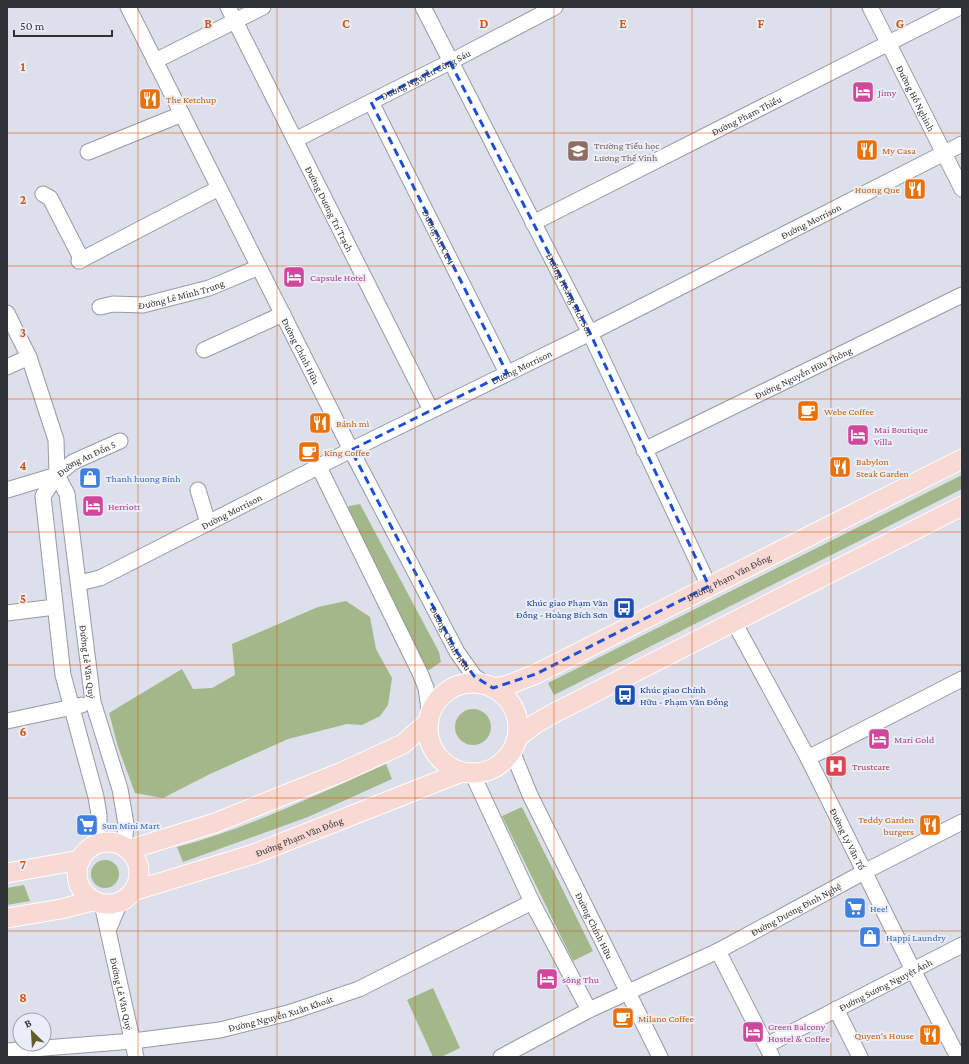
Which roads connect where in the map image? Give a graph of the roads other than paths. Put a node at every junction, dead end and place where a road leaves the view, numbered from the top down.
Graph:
1 (128, 7) edge
2 (228, 7) edge
3 (263, 7) edge
4 (423, 7) edge
5 (555, 7) edge
6 (870, 7) edge
7 (960, 7) edge
8 (234, 21) junction
9 (888, 43) junction
10 (155, 61) junction
11 (450, 62) junction
12 (371, 102) junction
13 (182, 114) junction
14 (295, 140) junction
15 (962, 144) edge
16 (88, 152) dead end
17 (944, 154) junction
18 (219, 188) junction
19 (962, 189) edge
20 (43, 194) dead end
21 (533, 223) junction
22 (259, 267) junction
23 (962, 295) edge
24 (100, 307) dead end
25 (7, 313) edge
26 (283, 314) junction
27 (590, 333) junction
28 (204, 350) dead end
29 (29, 357) junction
30 (7, 368) edge
31 (507, 373) junction
32 (431, 410) junction
33 (120, 441) dead end
34 (351, 450) junction
35 (644, 450) junction
36 (962, 459) edge
37 (319, 467) junction
38 (57, 475) junction
39 (7, 490) edge
40 (198, 490) dead end
41 (962, 506) edge
42 (208, 523) junction
43 (79, 583) junction
44 (709, 586) junction
45 (55, 607) junction
46 (7, 613) edge
47 (734, 622) junction
48 (962, 679) edge
49 (491, 687) junction
50 (93, 702) junction
51 (72, 709) junction
52 (429, 719) junction
53 (7, 721) edge
54 (514, 744) junction
55 (808, 758) junction
56 (467, 773) junction
57 (962, 822) edge
58 (99, 843) junction
59 (126, 848) junction
60 (80, 860) junction
61 (864, 872) junction
62 (7, 873) edge
63 (112, 899) junction
64 (532, 902) junction
65 (7, 918) edge
66 (962, 945) edge
67 (718, 952) junction
68 (913, 970) junction
69 (628, 991) junction
70 (836, 1009) junction
71 (589, 1010) junction
72 (133, 1041) junction
73 (769, 1051) edge
74 (7, 1052) edge
75 (136, 1057) edge
76 (501, 1057) edge
77 (660, 1057) edge
78 (860, 1057) edge
79 (958, 1057) edge

1 - 10 street, Đường Chính Hữu
2 - 8 street, Đường Dương Trí Trạch
3 - 8 street
4 - 11 street, Đường Hoàng Bích Sơn
5 - 11 street, Đường Nguyễn Công Sáu
6 - 9 street, Đường Hồ Nghinh
7 - 9 street, Đường Phạm Thiều
8 - 10 street
8 - 14 street, Đường Dương Trí Trạch
9 - 17 street, Đường Hồ Nghinh
9 - 21 street, Đường Phạm Thiều
10 - 13 street, Đường Chính Hữu
11 - 12 street, Đường Nguyễn Công Sáu
11 - 21 street, Đường Hoàng Bích Sơn
12 - 14 street, Đường Nguyễn Công Sáu
12 - 31 street, Đường An Cư 4
13 - 16 street
13 - 18 street, Đường Chính Hữu
14 - 32 street, Đường Dương Trí Trạch
15 - 17 street, Đường Morrison
17 - 19 street, Đường Hồ Nghinh
17 - 27 street, Đường Morrison
18 - 20 street
18 - 22 street, Đường Chính Hữu
21 - 27 street, Đường Hoàng Bích Sơn
22 - 24 street, Đường Lê Minh Trung
22 - 26 street, Đường Chính Hữu
23 - 35 street, Đường Nguyễn Hữu Thông
25 - 29 street, Đường Lê Văn Quý
26 - 28 street
26 - 34 street, Đường Chính Hữu
27 - 31 street, Đường Morrison
27 - 35 street, Đường Hoàng Bích Sơn
29 - 30 street
29 - 38 street, Đường Lê Văn Quý
31 - 32 street, Đường Morrison
32 - 34 street, Đường Morrison
33 - 38 street, Đường An Đồn 5
34 - 37 street, Đường Morrison
34 - 49 street, Đường Chính Hữu
35 - 44 street, Đường Hoàng Bích Sơn
36 - 44 main road, Đường Phạm Văn Đồng
37 - 42 street, Đường Morrison
37 - 52 street
38 - 39 street, Đường An Đồn 5
38 - 43 street, Đường Lê Văn Quý
38 - 45 street
40 - 42 street
41 - 47 main road
42 - 43 street, Đường Morrison
43 - 50 street, Đường Lê Văn Quý
44 - 49 main road, Đường Phạm Văn Đồng
45 - 46 street
45 - 51 street
47 - 54 main road
47 - 55 street, Đường Lý Văn Tố
48 - 55 street
49 - 52 main road
49 - 54 main road
50 - 51 street
50 - 59 street, Đường Lê Văn Quý
51 - 53 street
51 - 58 street
52 - 56 main road
52 - 59 main road
54 - 56 main road
54 - 69 street, Đường Chính Hữu
55 - 61 street, Đường Lý Văn Tố
56 - 63 main road, Đường Phạm Văn Đồng
56 - 64 street
57 - 61 street, Đường Dương Đình Nghệ
58 - 59 main road
58 - 60 main road
59 - 63 main road
60 - 62 main road
60 - 63 main road
61 - 67 street, Đường Dương Đình Nghệ
61 - 68 street, Đường Lý Văn Tố
63 - 65 main road, Đường Phạm Văn Đồng
63 - 72 street, Đường Lê Văn Quý
64 - 71 street
64 - 72 street, Đường Nguyễn Xuân Khoát
66 - 68 street, Đường Sương Nguyệt Ánh
67 - 69 street, Đường Dương Đình Nghệ
67 - 73 street
68 - 70 street, Đường Sương Nguyệt Ánh
68 - 79 street, Đường Lý Văn Tố
69 - 71 street
69 - 77 street, Đường Chính Hữu
70 - 73 street, Đường Sương Nguyệt Ánh
70 - 78 street
71 - 76 street
72 - 74 street, Đường Nguyễn Xuân Khoát
72 - 75 street, Đường Lê Văn Quý

